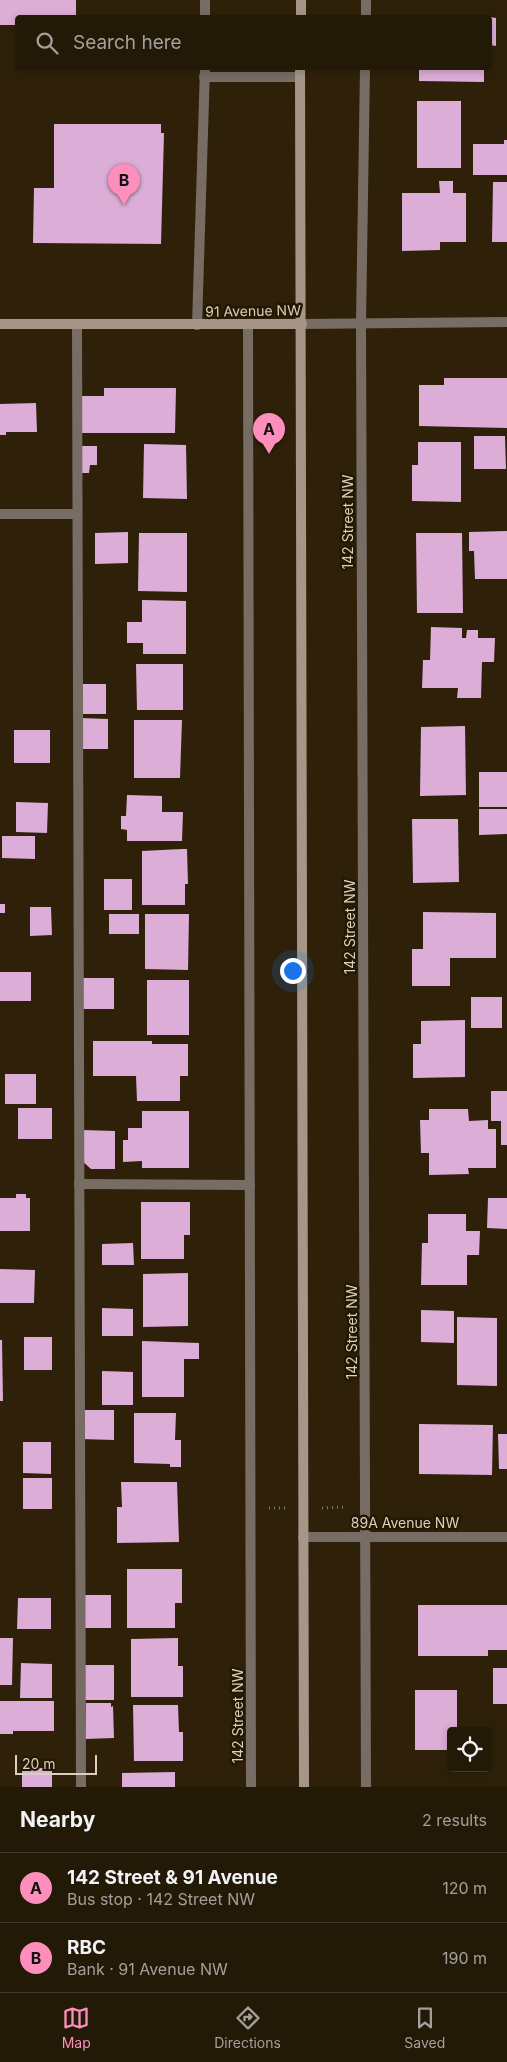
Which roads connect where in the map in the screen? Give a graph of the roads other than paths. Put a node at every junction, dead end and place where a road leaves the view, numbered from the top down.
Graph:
1 (205, 0) edge
2 (301, 0) edge
3 (366, 0) edge
4 (205, 15) edge
5 (301, 15) edge
6 (366, 15) edge
7 (365, 70) edge
8 (204, 72) edge
9 (300, 72) edge
10 (507, 322) edge
11 (361, 323) junction
12 (0, 324) edge
13 (302, 324) junction
14 (77, 325) junction
15 (196, 325) junction
16 (248, 326) junction
17 (0, 514) edge
18 (77, 514) junction
19 (79, 1184) junction
20 (250, 1184) junction
21 (303, 1537) junction
22 (366, 1537) junction
23 (507, 1537) edge
24 (81, 1787) edge
25 (252, 1787) edge
26 (304, 1787) edge
27 (366, 1787) edge

1 - 4 street
2 - 5 main road
3 - 6 street
7 - 11 street, 142 Street NW
8 - 9 street
8 - 15 street
9 - 13 main road
10 - 11 street, 91 Avenue NW
11 - 13 street, 91 Avenue NW
11 - 22 street, 142 Street NW
12 - 14 main road, 91 Avenue NW
13 - 16 main road, 91 Avenue NW
13 - 21 main road
14 - 15 main road, 91 Avenue NW
14 - 18 street
15 - 16 main road, 91 Avenue NW
16 - 20 street, 142 Street NW
17 - 18 street
18 - 19 street
19 - 20 street
19 - 24 street
20 - 25 street, 142 Street NW
21 - 22 street, 89A Avenue NW
21 - 26 main road
22 - 23 street, 89A Avenue NW
22 - 27 street, 142 Street NW

